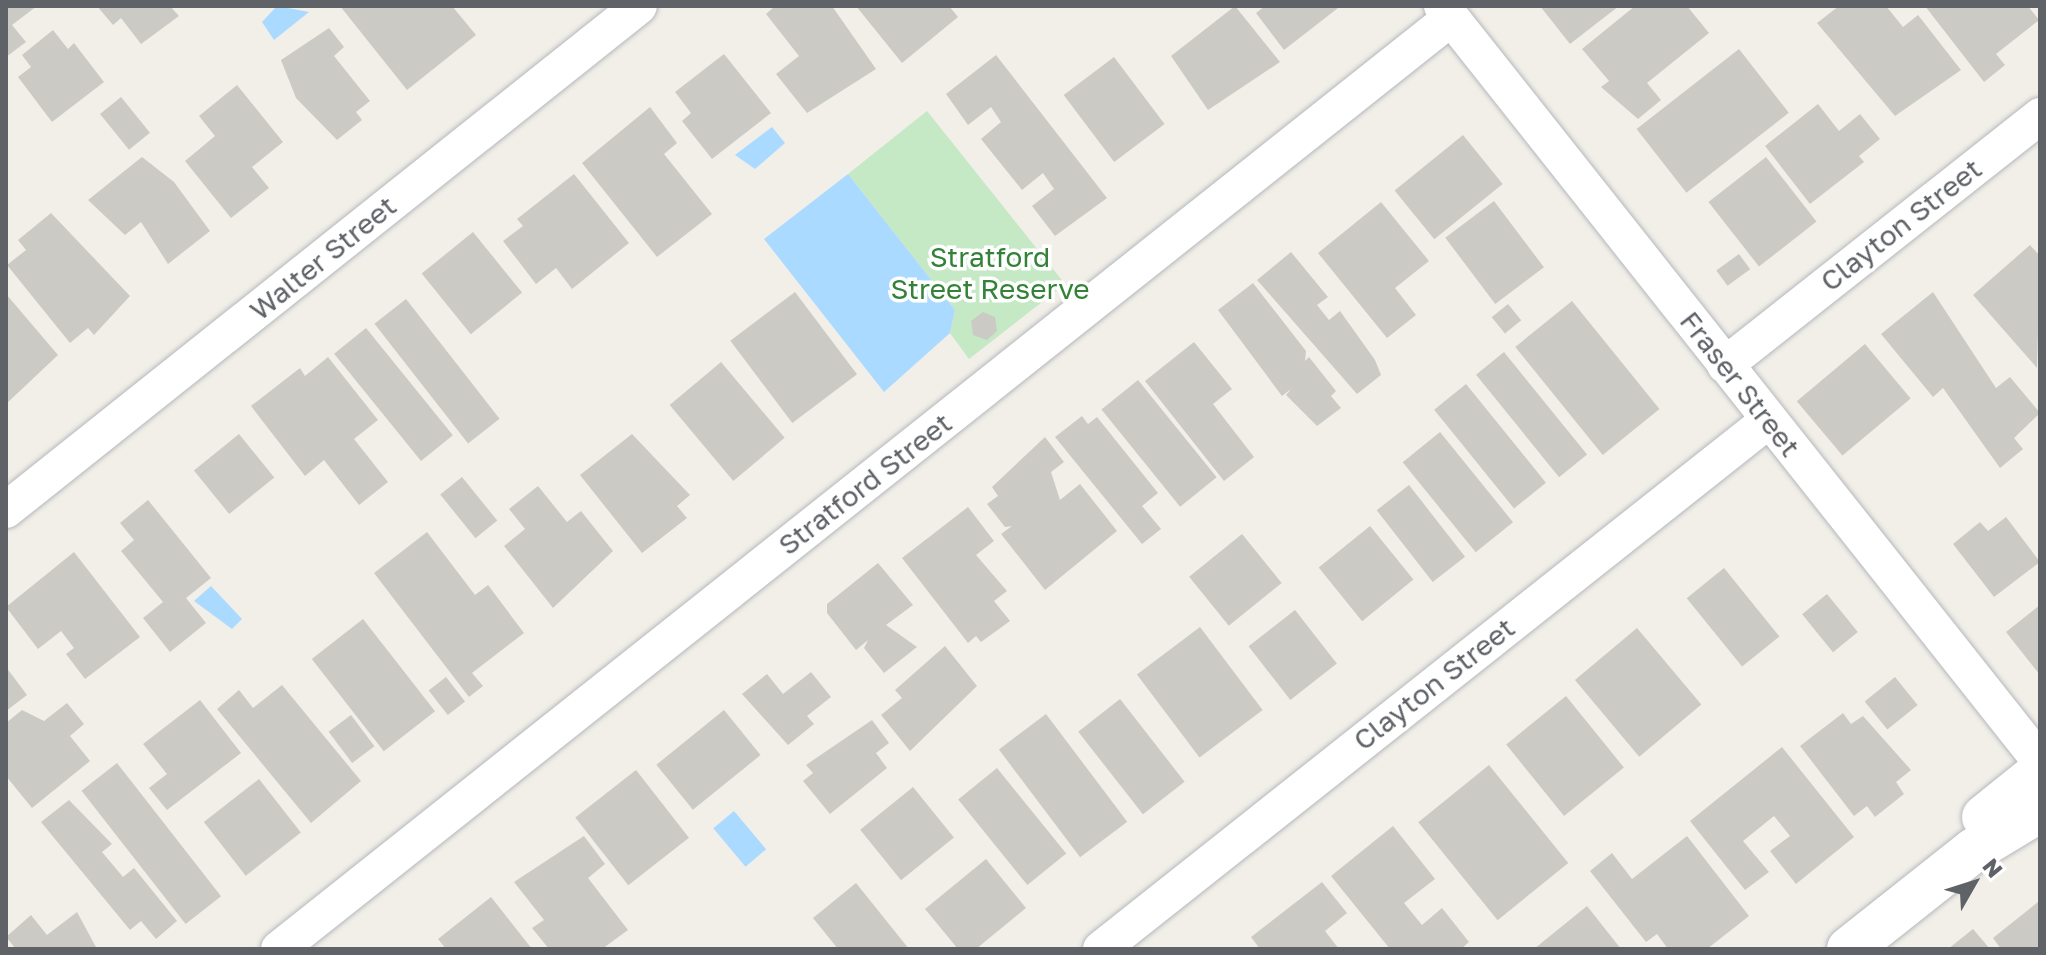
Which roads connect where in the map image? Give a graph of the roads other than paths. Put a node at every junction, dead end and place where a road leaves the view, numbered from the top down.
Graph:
1 (639, 6) edge
2 (1446, 12) edge
3 (2040, 116) edge
4 (1725, 365) junction
5 (1769, 420) junction
6 (6, 510) edge
7 (2040, 761) edge
8 (2040, 772) edge
9 (2040, 810) edge
10 (1974, 850) junction
11 (279, 949) edge
12 (1101, 949) edge
13 (1849, 949) edge

1 - 6 street, Walter Street
2 - 4 street, Fraser Street
2 - 11 street, Stratford Street
3 - 4 street, Clayton Street
4 - 5 street, Fraser Street
5 - 7 street, Fraser Street
5 - 12 street, Clayton Street
8 - 10 street
9 - 10 street
10 - 13 street

